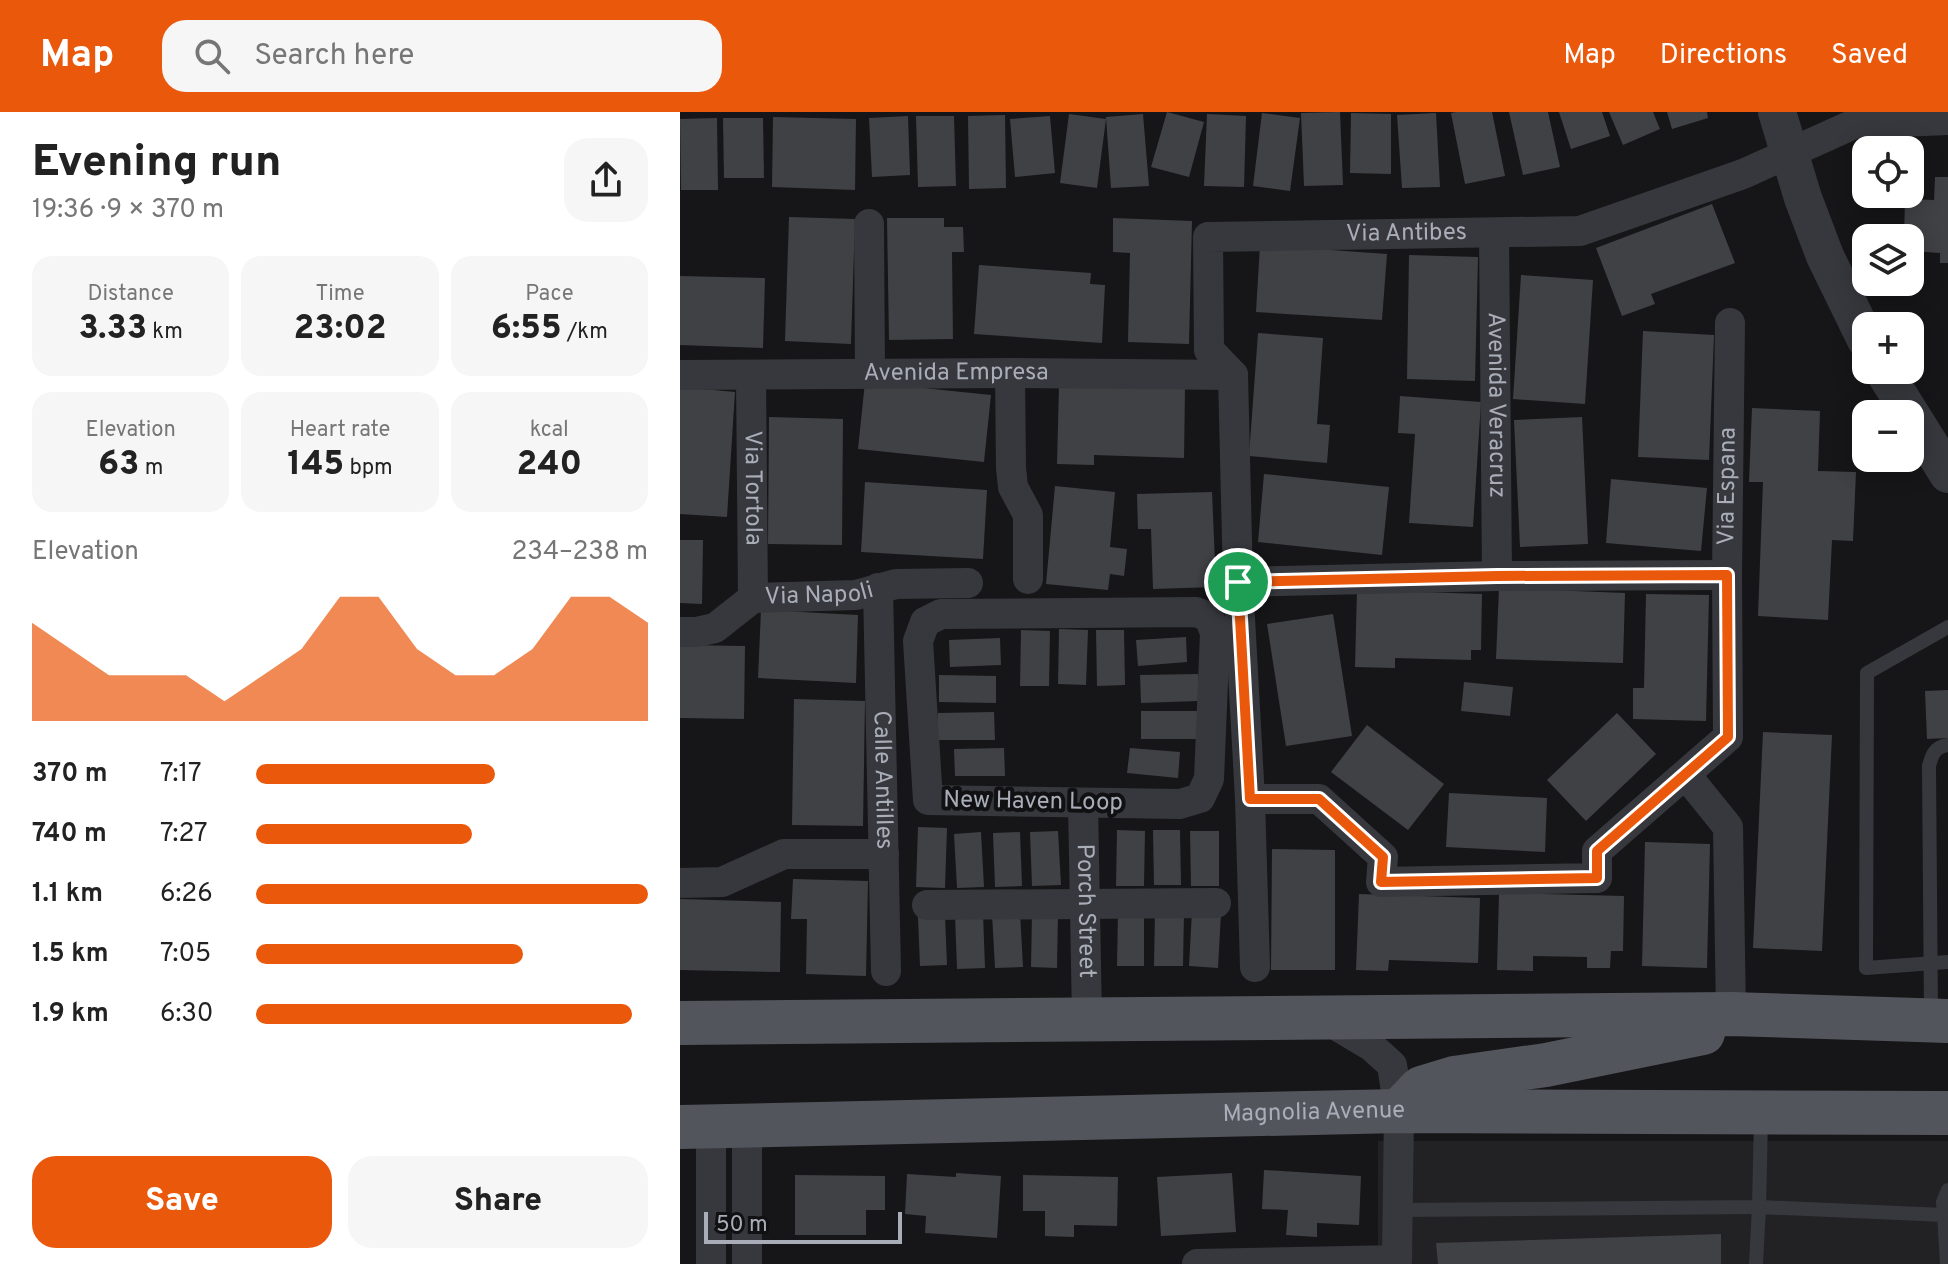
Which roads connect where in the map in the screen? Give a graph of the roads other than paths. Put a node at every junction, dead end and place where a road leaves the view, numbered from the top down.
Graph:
1 (1777, 112) edge
2 (1948, 120) edge
3 (1789, 153) junction
4 (869, 224) dead end
5 (1494, 233) junction
6 (1852, 312) edge
7 (1730, 323) dead end
8 (1010, 373) junction
9 (870, 374) junction
10 (680, 375) edge
11 (1233, 375) junction
12 (751, 376) junction
13 (1892, 384) edge
14 (1948, 474) edge
15 (1727, 575) junction
16 (1497, 576) junction
17 (1028, 579) dead end
18 (1238, 582) junction
19 (968, 583) dead end
20 (878, 588) junction
21 (753, 598) junction
22 (1948, 627) edge
23 (680, 632) edge
24 (1948, 745) edge
25 (1686, 775) junction
26 (1250, 799) junction
27 (1083, 803) junction
28 (884, 854) junction
29 (680, 883) edge
30 (1216, 903) dead end
31 (1085, 904) junction
32 (927, 905) dead end
33 (1948, 962) edge
34 (1930, 964) junction
35 (1255, 967) dead end
36 (886, 971) dead end
37 (1731, 1014) junction
38 (1783, 1016) junction
39 (1322, 1017) junction
40 (1087, 1018) junction
41 (1940, 1021) edge
42 (680, 1023) edge
43 (1399, 1111) junction
44 (1761, 1112) junction
45 (1948, 1113) edge
46 (713, 1126) edge
47 (1948, 1190) edge
48 (1759, 1207) junction
49 (1398, 1210) junction
50 (1944, 1215) junction
51 (1388, 1262) edge
52 (1271, 1263) edge
53 (711, 1264) edge
54 (747, 1264) edge
55 (1197, 1264) edge
56 (1756, 1264) edge
57 (1947, 1264) edge

1 - 3 street
2 - 3 street, Via Antibes
3 - 5 street, Via Antibes
3 - 6 street
4 - 9 street
5 - 11 street, Via Antibes
5 - 16 street, Avenida Veracruz
7 - 15 street, Via Espana
8 - 9 street, Avenida Empresa
8 - 11 street, Avenida Empresa
8 - 17 street
9 - 12 street, Avenida Empresa
10 - 12 street, Avenida Empresa
11 - 18 street
12 - 21 street, Via Tortola
13 - 14 street
15 - 16 street
15 - 25 street, Via Espana
16 - 18 street
18 - 26 street
19 - 20 street, Via Napoli
20 - 21 street, Via Napoli
20 - 28 street, Calle Antilles
21 - 23 street, Via Napoli
22 - 34 lane
24 - 34 lane
25 - 26 street, Via Espana
25 - 37 street
26 - 35 street
27 - 27 street, New Haven Loop
27 - 31 street, Porch Street
28 - 29 street
28 - 36 street, Calle Antilles
30 - 31 street
31 - 32 street
31 - 40 street, Porch Street
33 - 34 lane
34 - 41 lane
37 - 38 main road
37 - 39 main road
38 - 41 main road
38 - 43 main road
39 - 40 main road
39 - 43 street
40 - 42 main road
43 - 44 main road, Magnolia Avenue
43 - 46 main road, Magnolia Avenue
43 - 49 street
44 - 45 main road, Magnolia Avenue
44 - 48 lane
46 - 53 street
46 - 54 street
47 - 50 lane
48 - 49 lane
48 - 50 lane
48 - 56 lane
49 - 51 street
50 - 57 lane
51 - 52 street
52 - 55 street

